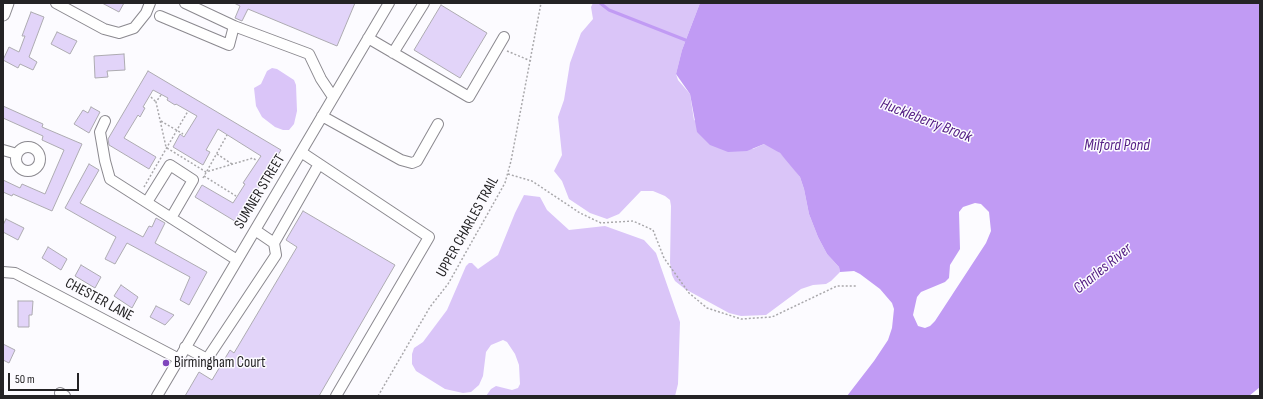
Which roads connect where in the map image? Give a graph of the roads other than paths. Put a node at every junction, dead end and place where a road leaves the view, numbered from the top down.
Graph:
1 (8, 3) edge
2 (56, 3) edge
3 (150, 3) edge
4 (185, 3) edge
5 (389, 3) edge
6 (424, 3) edge
7 (3, 14) edge
8 (160, 16) dead end
9 (234, 26) junction
10 (504, 36) dead end
11 (368, 38) junction
12 (393, 53) junction
13 (333, 97) junction
14 (322, 116) junction
15 (105, 121) dead end
16 (438, 124) dead end
17 (3, 150) edge
18 (301, 152) junction
19 (17, 154) dead end
20 (319, 164) junction
21 (147, 202) junction
22 (171, 218) junction
23 (255, 230) junction
24 (274, 242) junction
25 (237, 260) junction
26 (3, 272) edge
27 (185, 348) junction
28 (178, 359) junction
29 (157, 396) edge
30 (336, 396) edge

1 - 7 main road
2 - 3 street
4 - 9 street
5 - 11 street, SUMNER STREET
6 - 12 street
8 - 9 street
9 - 13 street
10 - 12 street
11 - 12 street
11 - 13 street, SUMNER STREET
13 - 14 street, SUMNER STREET
14 - 16 street
14 - 18 street, SUMNER STREET
15 - 21 street
17 - 19 street
18 - 20 street
18 - 23 street, SUMNER STREET
20 - 24 street
20 - 30 street
21 - 22 street
21 - 22 street
22 - 25 street
23 - 24 street
23 - 25 street, SUMNER STREET
24 - 27 street
25 - 27 street, SUMNER STREET
26 - 28 street, CHESTER LANE
27 - 28 street, SUMNER STREET
28 - 29 street, SUMNER STREET

